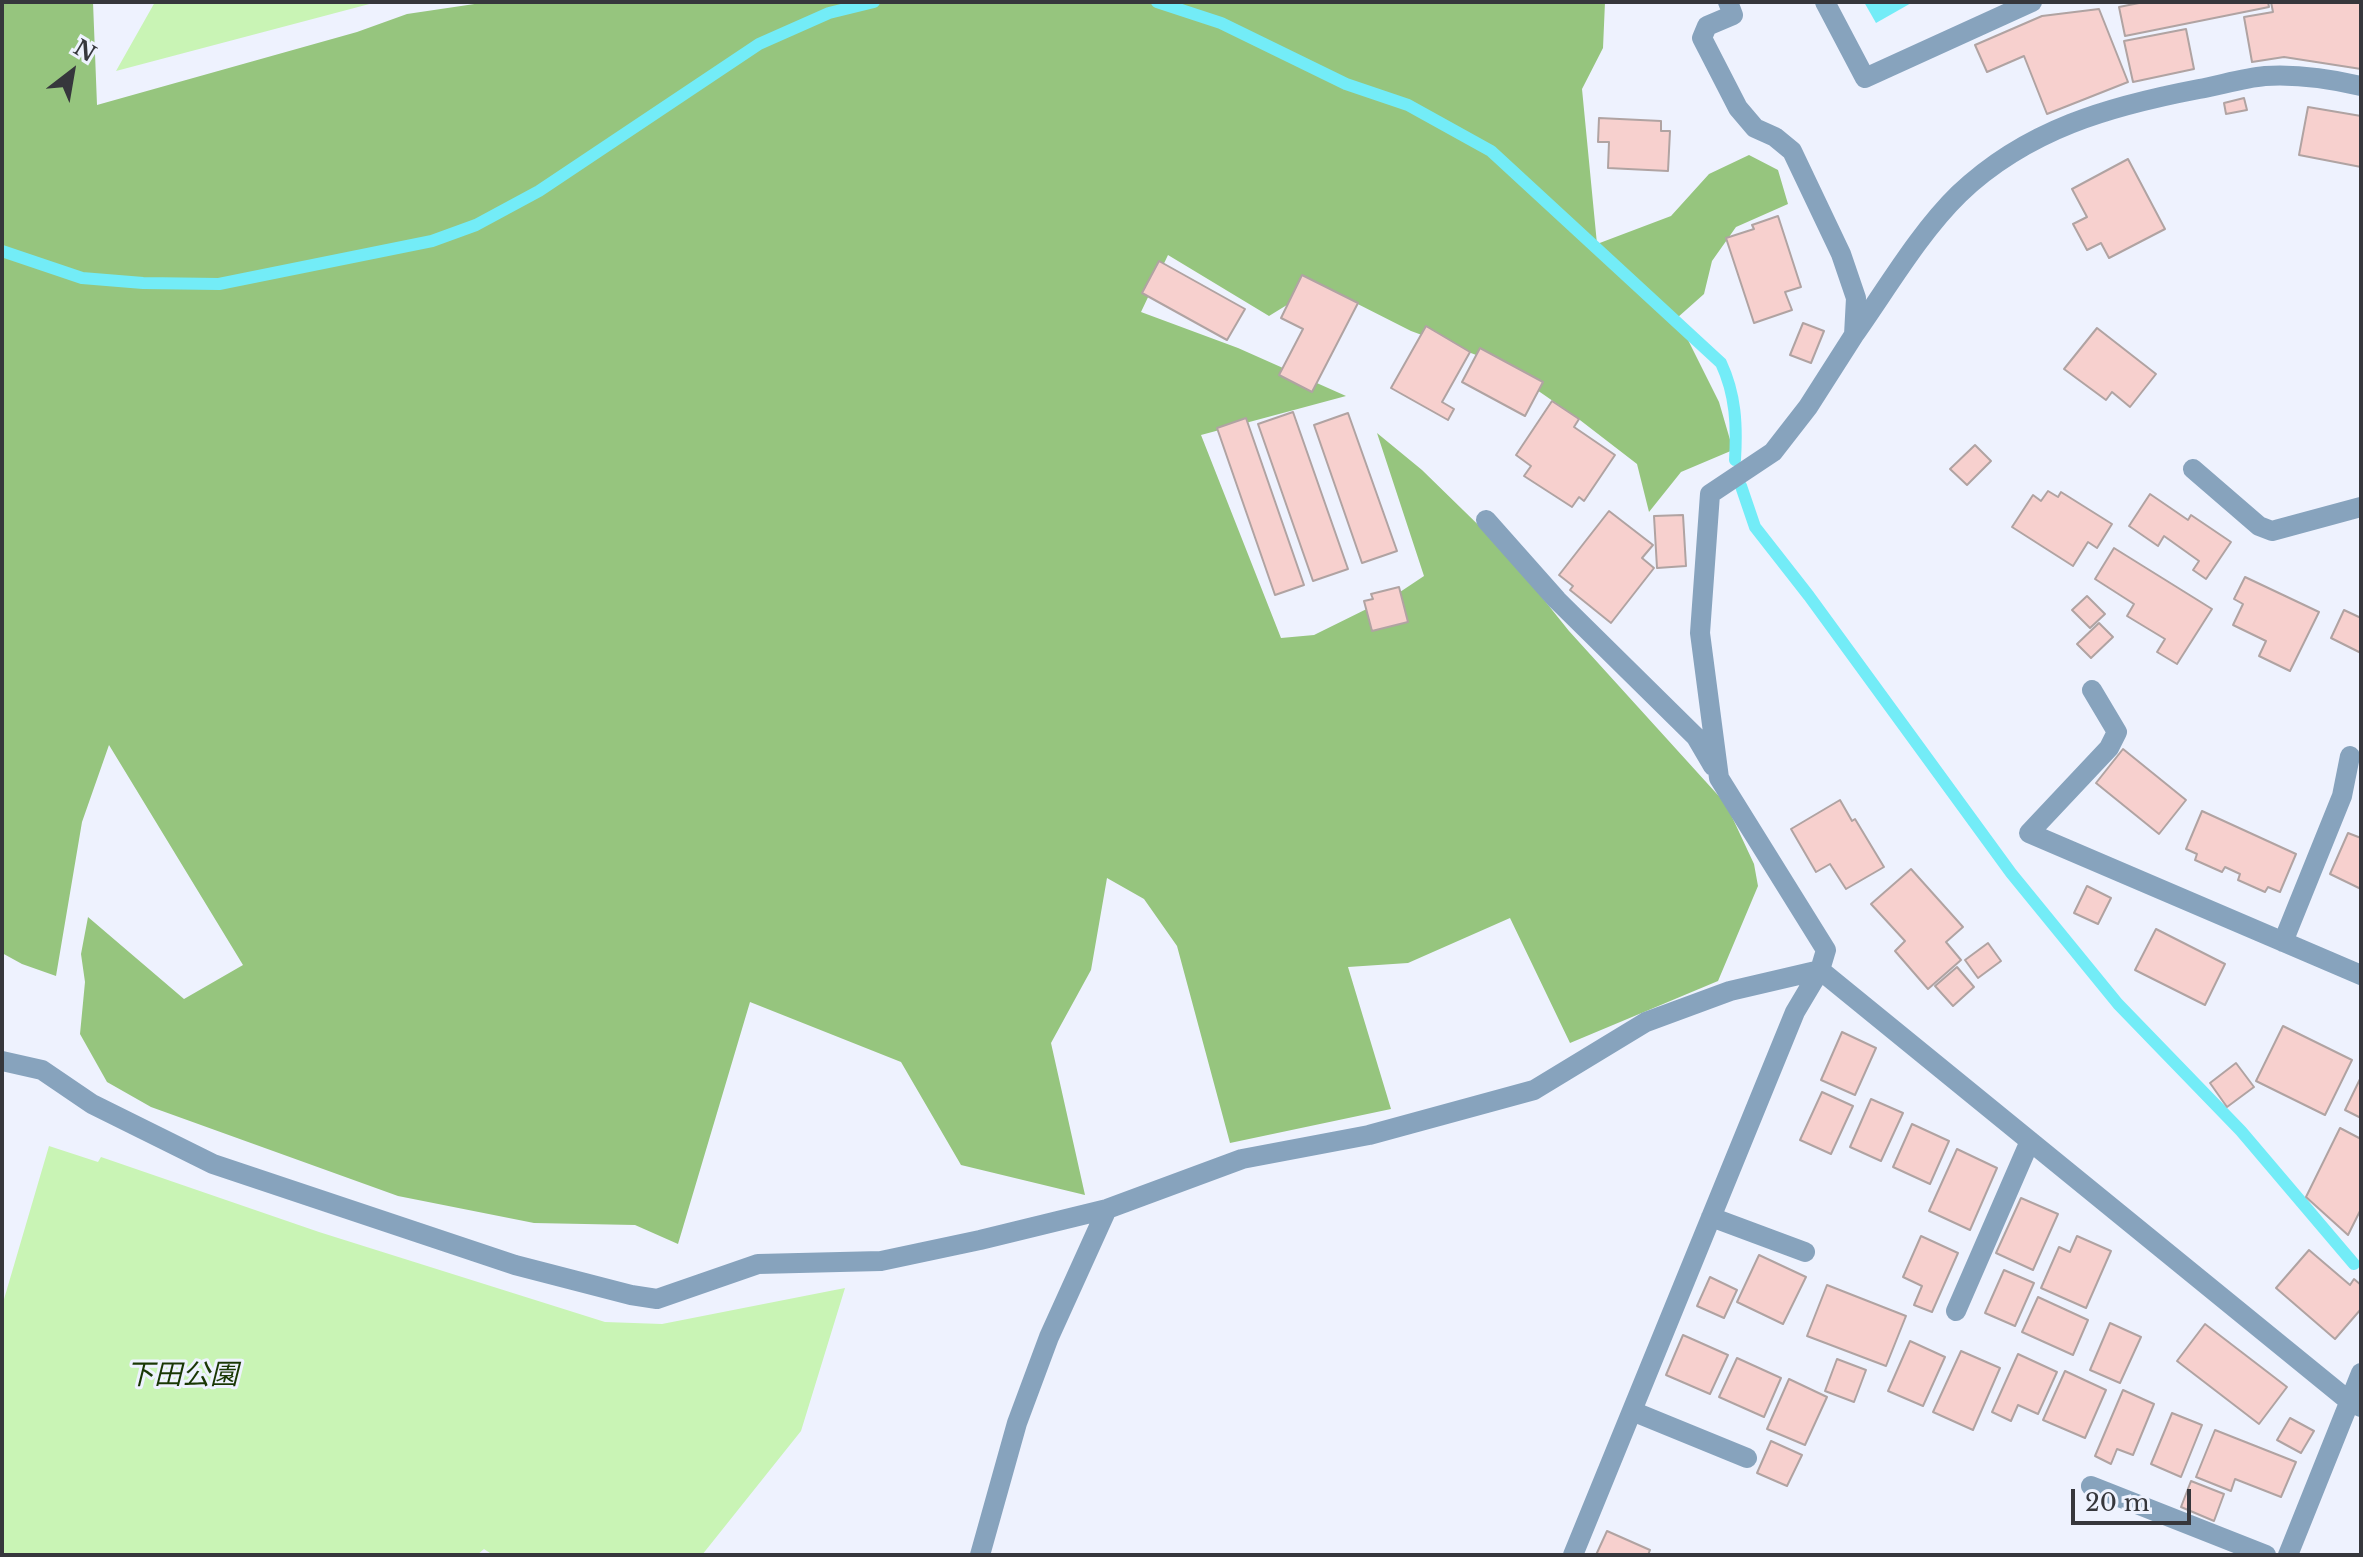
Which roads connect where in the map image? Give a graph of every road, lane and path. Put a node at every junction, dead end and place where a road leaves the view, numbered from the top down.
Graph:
1 (1728, 2) edge
2 (1825, 2) edge
3 (2032, 2) edge
4 (2361, 86) edge
5 (1854, 335) junction
6 (2193, 469) dead end
7 (2361, 507) edge
8 (1486, 520) dead end
9 (2092, 690) dead end
10 (2350, 756) dead end
11 (1719, 778) junction
12 (2283, 942) junction
13 (1820, 970) junction
14 (2361, 975) edge
15 (2, 1061) edge
16 (2030, 1141) junction
17 (1107, 1209) junction
18 (1711, 1217) junction
19 (1805, 1252) dead end
20 (1956, 1311) dead end
21 (2361, 1373) edge
22 (2355, 1404) edge
23 (1632, 1411) junction
24 (1747, 1458) dead end
25 (2091, 1486) dead end
26 (980, 1555) edge
27 (1573, 1555) edge
28 (2266, 1555) edge
29 (2288, 1555) edge

1 - 5 street
2 - 3 street
4 - 5 street
5 - 11 street
6 - 7 street
8 - 11 street
9 - 12 street
10 - 12 street
11 - 13 street
12 - 14 street
13 - 16 street
13 - 17 street
13 - 18 street
15 - 17 street
16 - 20 street
16 - 22 street
17 - 26 street
18 - 19 street
18 - 23 street
21 - 22 street
22 - 29 street
23 - 24 street
23 - 27 street
25 - 28 street

